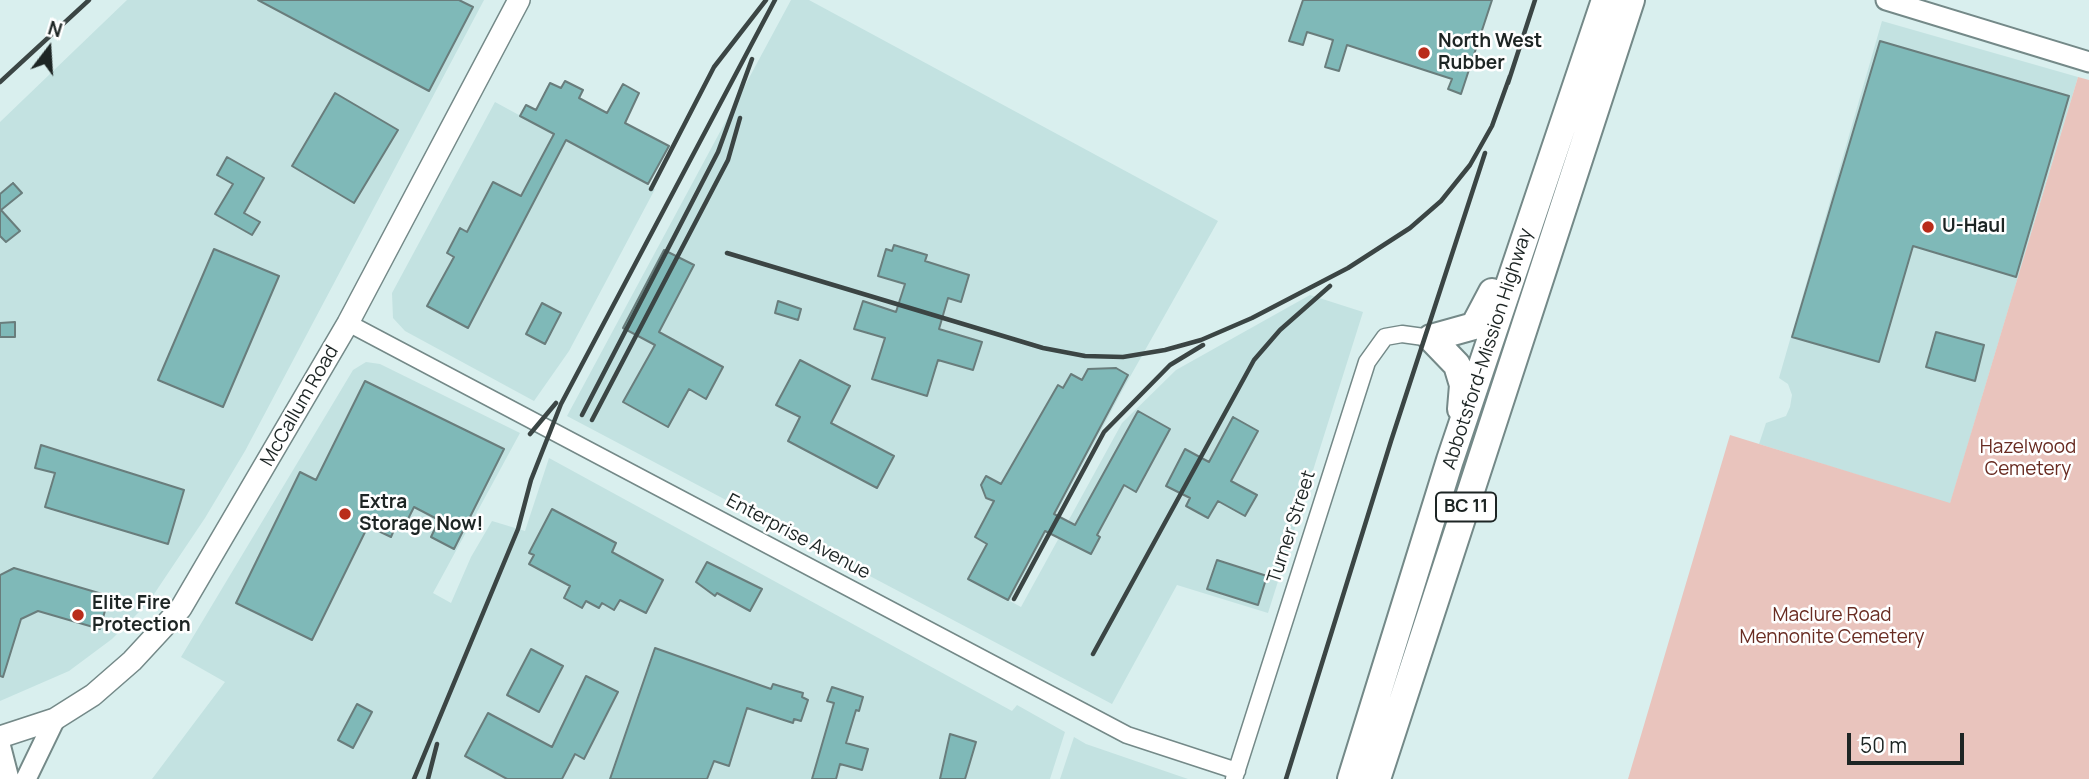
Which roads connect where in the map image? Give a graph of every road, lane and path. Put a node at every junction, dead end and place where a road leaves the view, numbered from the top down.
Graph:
1 (519, 0) edge
2 (1605, 0) edge
3 (1631, 0) edge
4 (1649, 0) edge
5 (1886, 0) edge
6 (1594, 31) junction
7 (1616, 47) junction
8 (2089, 62) edge
9 (348, 323) junction
10 (1431, 338) junction
11 (1450, 460) junction
12 (55, 719) junction
13 (0, 737) edge
14 (0, 744) edge
15 (1235, 775) edge
16 (9, 779) edge
17 (26, 779) edge
18 (1351, 779) edge
19 (1377, 779) edge

1 - 9 main road, McCallum Road
2 - 6 highway, Abbotsford-Mission Highway / BC 11
3 - 7 highway, Abbotsford-Mission Highway / BC 11
4 - 7 highway
5 - 8 street
6 - 10 highway
6 - 11 highway, Abbotsford-Mission Highway / BC 11
7 - 19 highway, Abbotsford-Mission Highway / BC 11
9 - 12 main road, McCallum Road
9 - 15 street, Enterprise Avenue
10 - 11 highway
10 - 15 street, Turner Street
11 - 18 highway, Abbotsford-Mission Highway / BC 11
12 - 13 main road, McCallum Road
12 - 17 street
14 - 16 street

